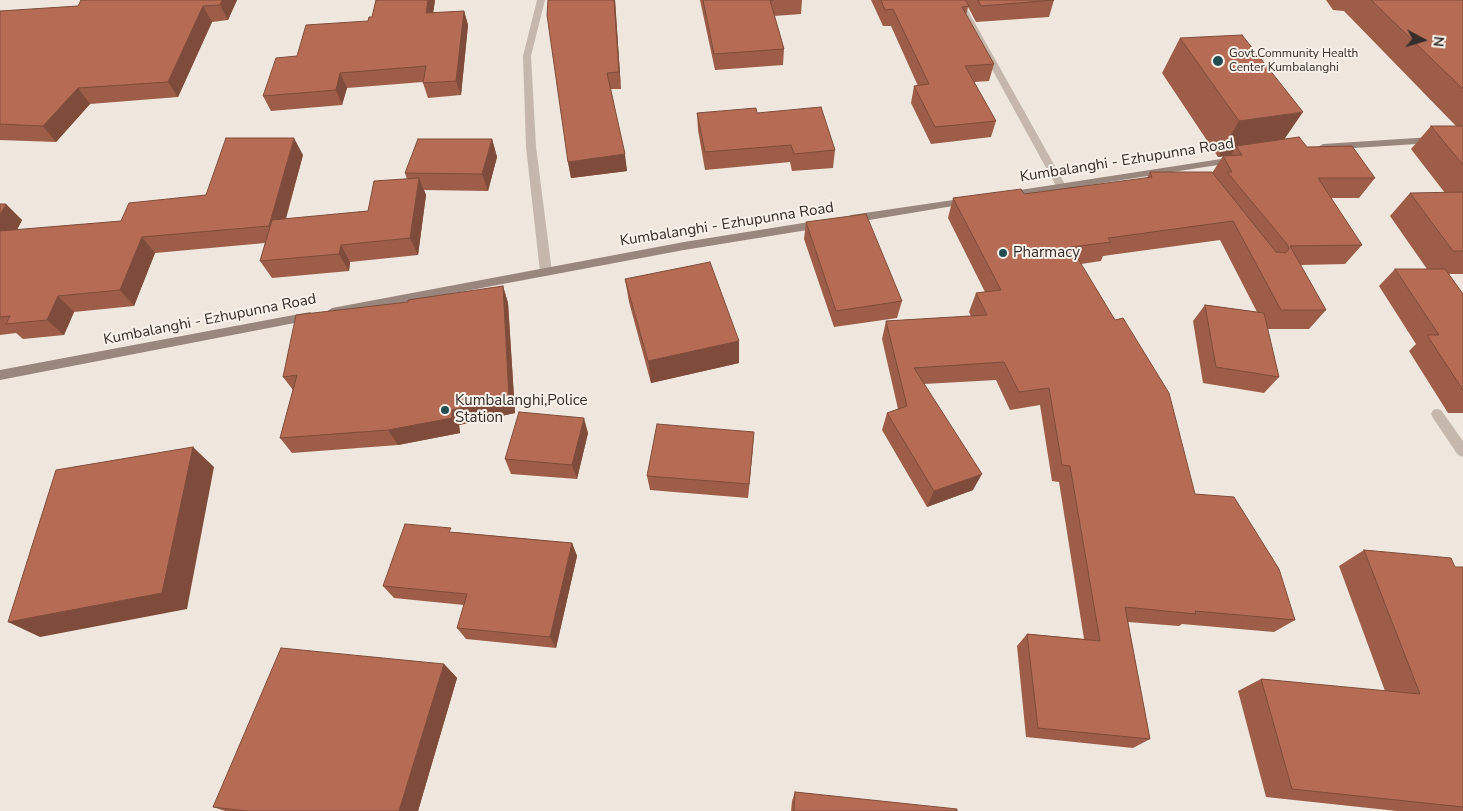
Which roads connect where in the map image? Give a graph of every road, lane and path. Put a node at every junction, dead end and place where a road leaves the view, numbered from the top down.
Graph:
1 (541, 0) edge
2 (958, 0) edge
3 (1463, 138) edge
4 (1310, 148) edge
5 (1244, 158) edge
6 (1061, 186) junction
7 (994, 197) edge
8 (974, 200) edge
9 (546, 272) junction
10 (0, 375) edge
11 (1437, 414) dead end
12 (1463, 451) edge

1 - 9 street
2 - 6 street
3 - 4 main road
5 - 6 main road, Kumbalanghi - Ezhupunna Road
6 - 7 main road, Kumbalanghi - Ezhupunna Road
8 - 9 main road, Kumbalanghi - Ezhupunna Road
9 - 10 main road, Kumbalanghi - Ezhupunna Road
11 - 12 street

